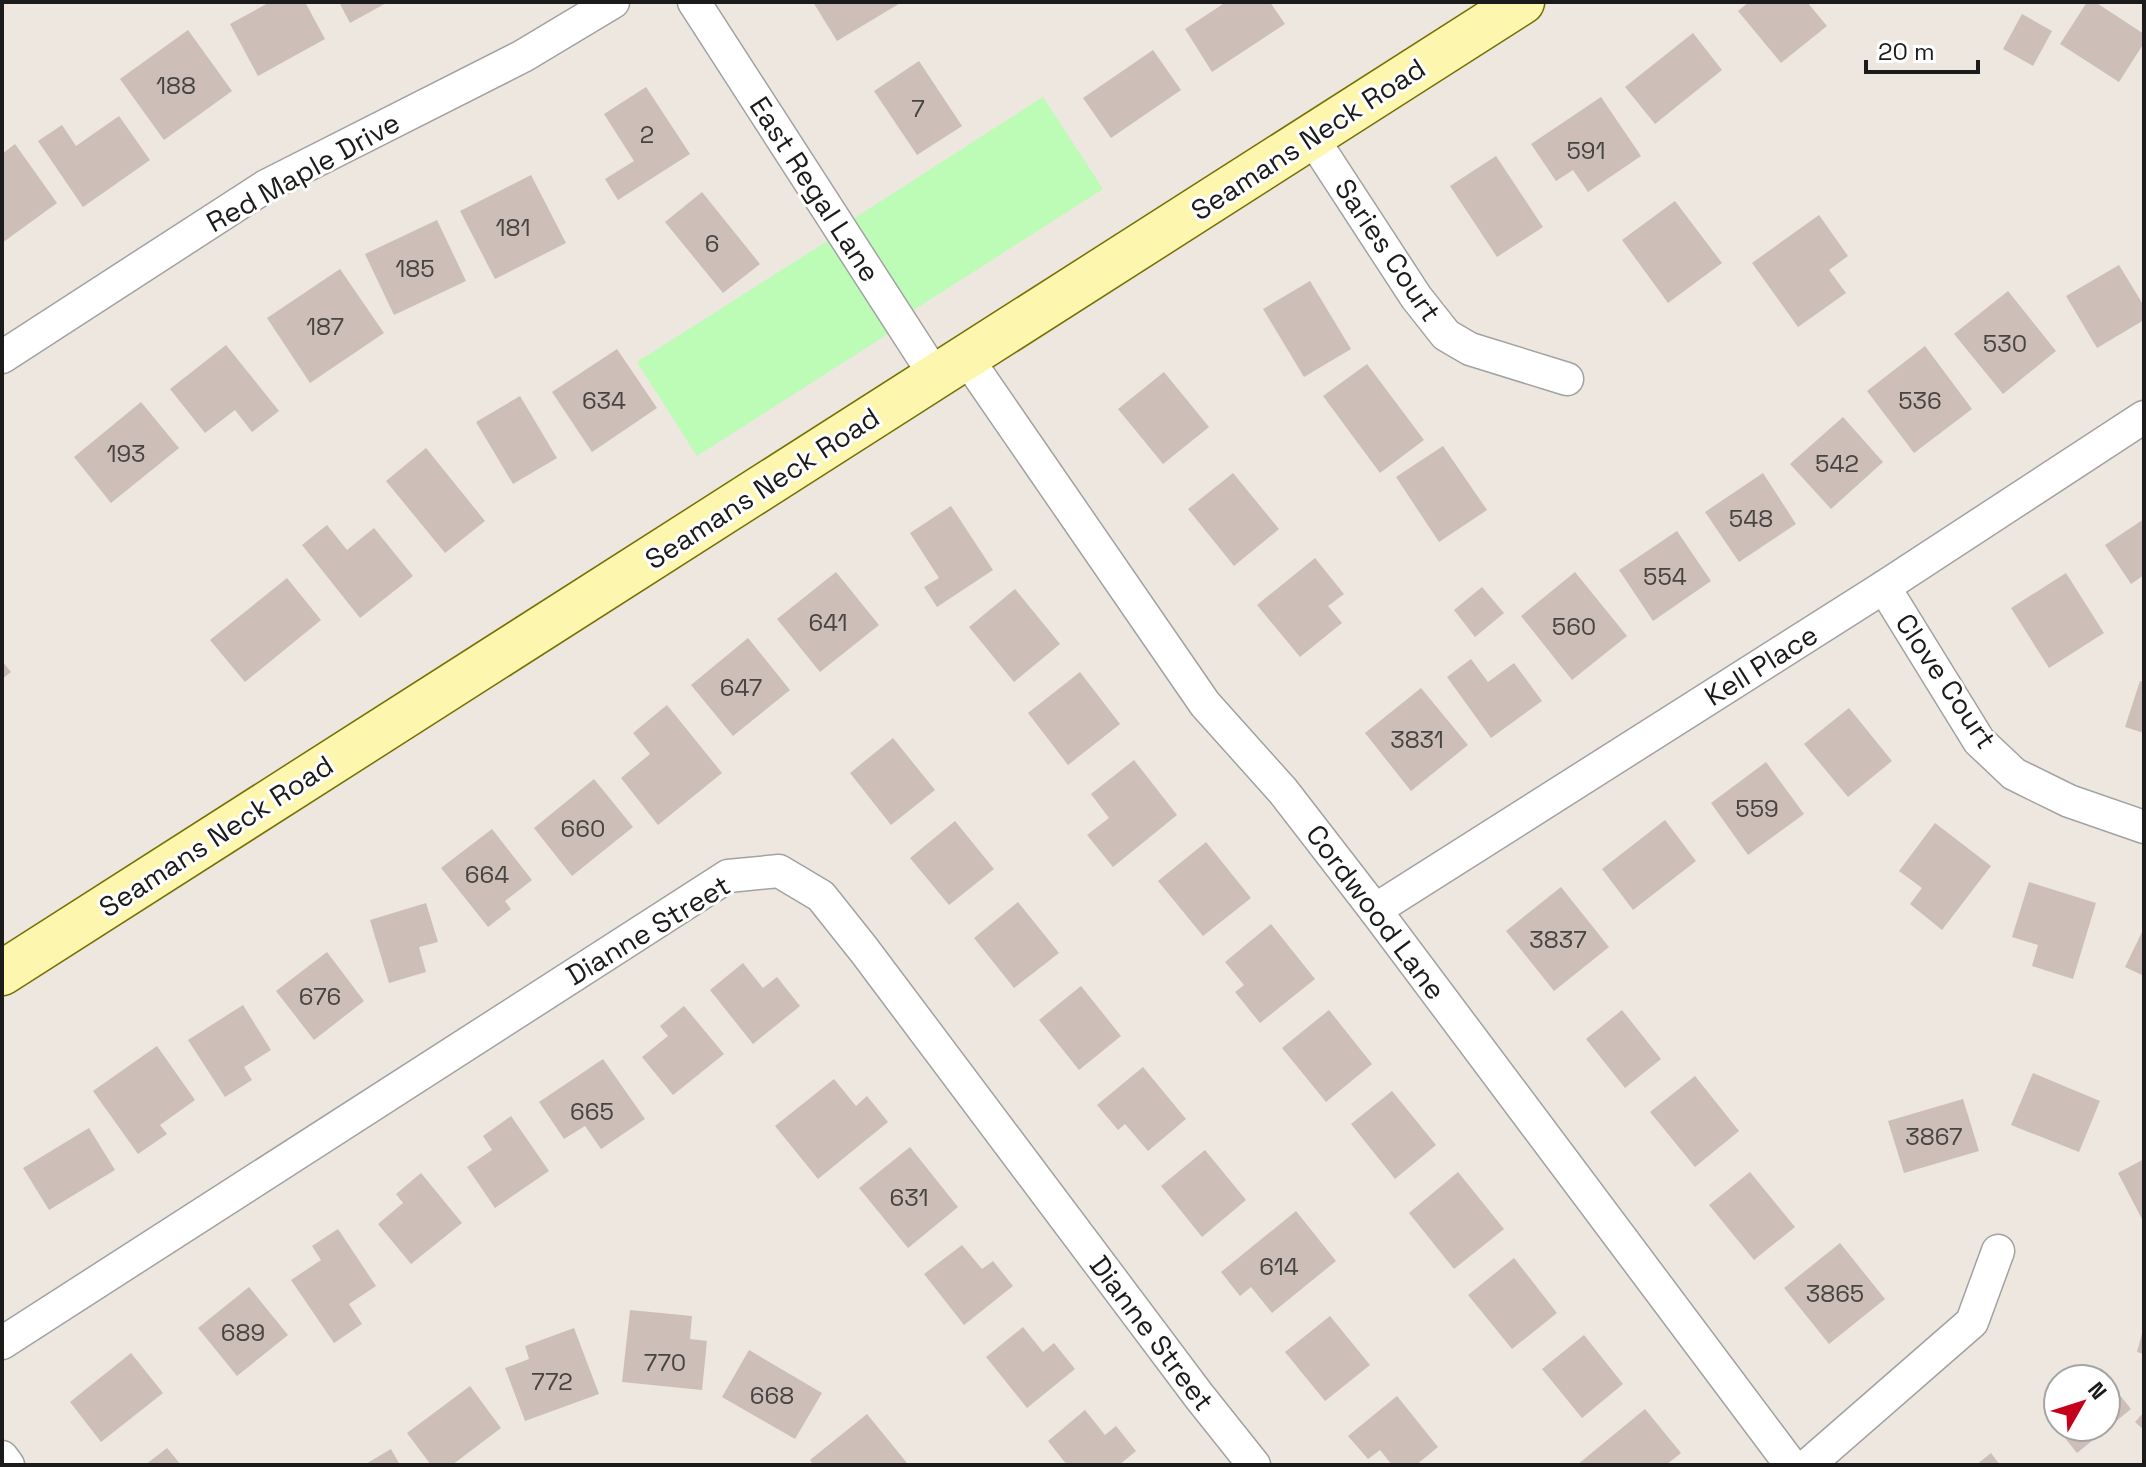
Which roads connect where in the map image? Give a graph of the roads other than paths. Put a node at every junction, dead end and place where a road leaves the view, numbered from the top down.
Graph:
1 (613, 2) edge
2 (694, 2) edge
3 (1522, 2) edge
4 (1311, 136) junction
5 (2, 357) edge
6 (951, 367) junction
7 (1567, 379) dead end
8 (2144, 417) edge
9 (1884, 587) junction
10 (2144, 827) edge
11 (1375, 910) junction
12 (2, 973) edge
13 (1998, 1251) dead end
14 (2, 1343) edge
15 (2, 1457) edge
16 (8, 1465) edge
17 (1254, 1465) edge
18 (1791, 1465) edge
19 (1808, 1465) edge

1 - 5 street, Red Maple Drive
2 - 6 street, East Regal Lane
3 - 4 main road, Seamans Neck Road
4 - 6 main road, Seamans Neck Road
4 - 7 street, Saries Court
6 - 11 street, Cordwood Lane
6 - 12 main road, Seamans Neck Road
8 - 9 street, Kell Place
9 - 10 street, Clove Court
9 - 11 street, Kell Place
11 - 18 street, Cordwood Lane
13 - 19 street
14 - 17 street, Dianne Street
15 - 16 street

